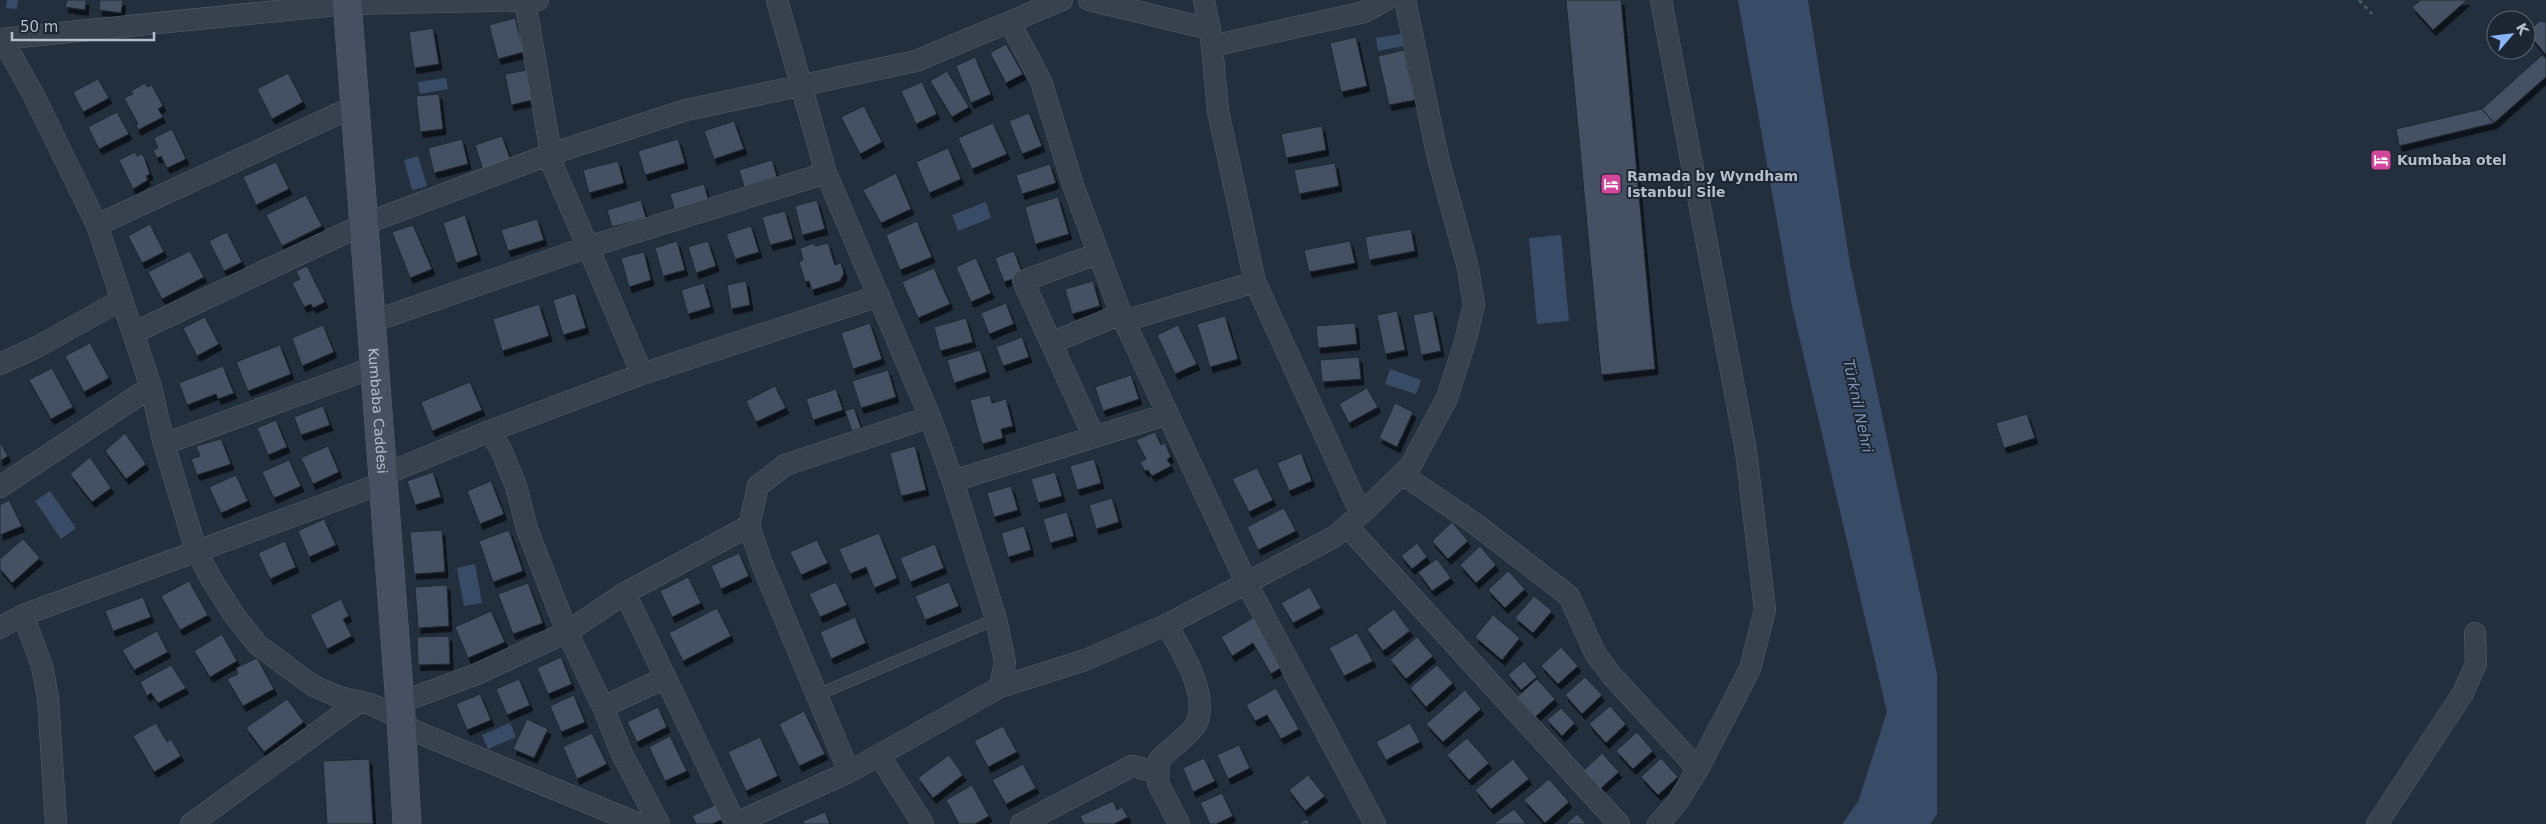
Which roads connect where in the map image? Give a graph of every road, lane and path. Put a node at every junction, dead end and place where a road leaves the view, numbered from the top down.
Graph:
1 (532, 0) edge
2 (777, 0) edge
3 (1062, 0) edge
4 (1089, 0) edge
5 (1204, 0) edge
6 (1386, 0) edge
7 (1405, 0) edge
8 (1661, 0) edge
9 (2359, 0) edge
10 (347, 2) edge
11 (1022, 13) edge
12 (2372, 14) dead end
13 (1211, 38) junction
14 (2, 40) edge
15 (802, 87) junction
16 (355, 106) junction
17 (550, 154) junction
18 (826, 173) junction
19 (364, 224) junction
20 (97, 225) junction
21 (588, 247) junction
22 (1097, 254) junction
23 (1254, 282) junction
24 (879, 296) junction
25 (121, 300) junction
26 (1122, 317) junction
27 (371, 322) junction
28 (133, 333) junction
29 (1051, 343) junction
30 (0, 364) edge
31 (375, 367) junction
32 (642, 374) junction
33 (151, 386) junction
34 (1168, 414) junction
35 (930, 417) junction
36 (490, 431) junction
37 (1094, 437) junction
38 (164, 444) junction
39 (1402, 474) junction
40 (383, 479) junction
41 (953, 481) junction
42 (0, 487) edge
43 (1354, 520) junction
44 (750, 526) junction
45 (196, 550) junction
46 (1247, 584) junction
47 (625, 593) junction
48 (23, 615) junction
49 (996, 619) junction
50 (1167, 625) junction
51 (0, 628) edge
52 (567, 632) junction
53 (2475, 633) dead end
54 (665, 678) junction
55 (1000, 687) junction
56 (817, 695) junction
57 (359, 702) junction
58 (603, 707) junction
59 (401, 718) junction
60 (880, 754) junction
61 (1698, 769) junction
62 (850, 772) junction
63 (1157, 772) junction
64 (56, 824) edge
65 (191, 824) edge
66 (407, 824) edge
67 (639, 824) edge
68 (659, 824) edge
69 (734, 824) edge
70 (923, 824) edge
71 (1021, 824) edge
72 (1179, 824) edge
73 (1376, 824) edge
74 (1618, 824) edge
75 (1658, 824) edge
76 (2377, 824) edge

1 - 10 street
1 - 17 street
2 - 15 street
3 - 11 street
4 - 13 street
5 - 13 street
6 - 13 street
7 - 39 street
8 - 61 street
9 - 12 path
10 - 14 street
10 - 16 street, Kumbaba Caddesi
11 - 15 street
11 - 22 street
13 - 23 street
14 - 20 street
15 - 17 street
15 - 18 street
16 - 19 street, Kumbaba Caddesi
16 - 20 street
17 - 19 street
17 - 21 street
18 - 21 street
18 - 24 street
19 - 27 street, Kumbaba Caddesi
19 - 28 street
20 - 25 street
21 - 27 street
21 - 32 street
22 - 26 street
22 - 29 street
23 - 26 street
23 - 43 street
24 - 32 street
24 - 35 street
25 - 28 street
25 - 30 street
26 - 29 street
26 - 34 street
27 - 31 street, Kumbaba Caddesi
28 - 33 street
29 - 37 street
31 - 38 street
31 - 40 street, Kumbaba Caddesi
32 - 36 street
33 - 38 street
33 - 42 street
34 - 37 street
34 - 46 street
35 - 41 street
35 - 44 street
36 - 40 street
36 - 52 street
37 - 41 street
38 - 45 street
39 - 43 street
39 - 61 street
40 - 45 street
40 - 59 street, Kumbaba Caddesi
41 - 49 street
43 - 46 street
43 - 74 street
44 - 47 street
44 - 56 street
45 - 48 street
45 - 57 street
46 - 50 street
46 - 73 street
47 - 52 street
47 - 54 street
48 - 51 street
48 - 64 street
49 - 55 street
49 - 56 lane
50 - 55 street
50 - 63 street
52 - 58 street
52 - 59 street
53 - 76 street
54 - 58 street
54 - 69 street
55 - 60 street
56 - 62 street
57 - 59 street
57 - 65 street
58 - 68 street
59 - 66 street, Kumbaba Caddesi
59 - 67 street
60 - 62 street
60 - 70 street
61 - 75 street
62 - 69 street
63 - 71 street
63 - 72 street

